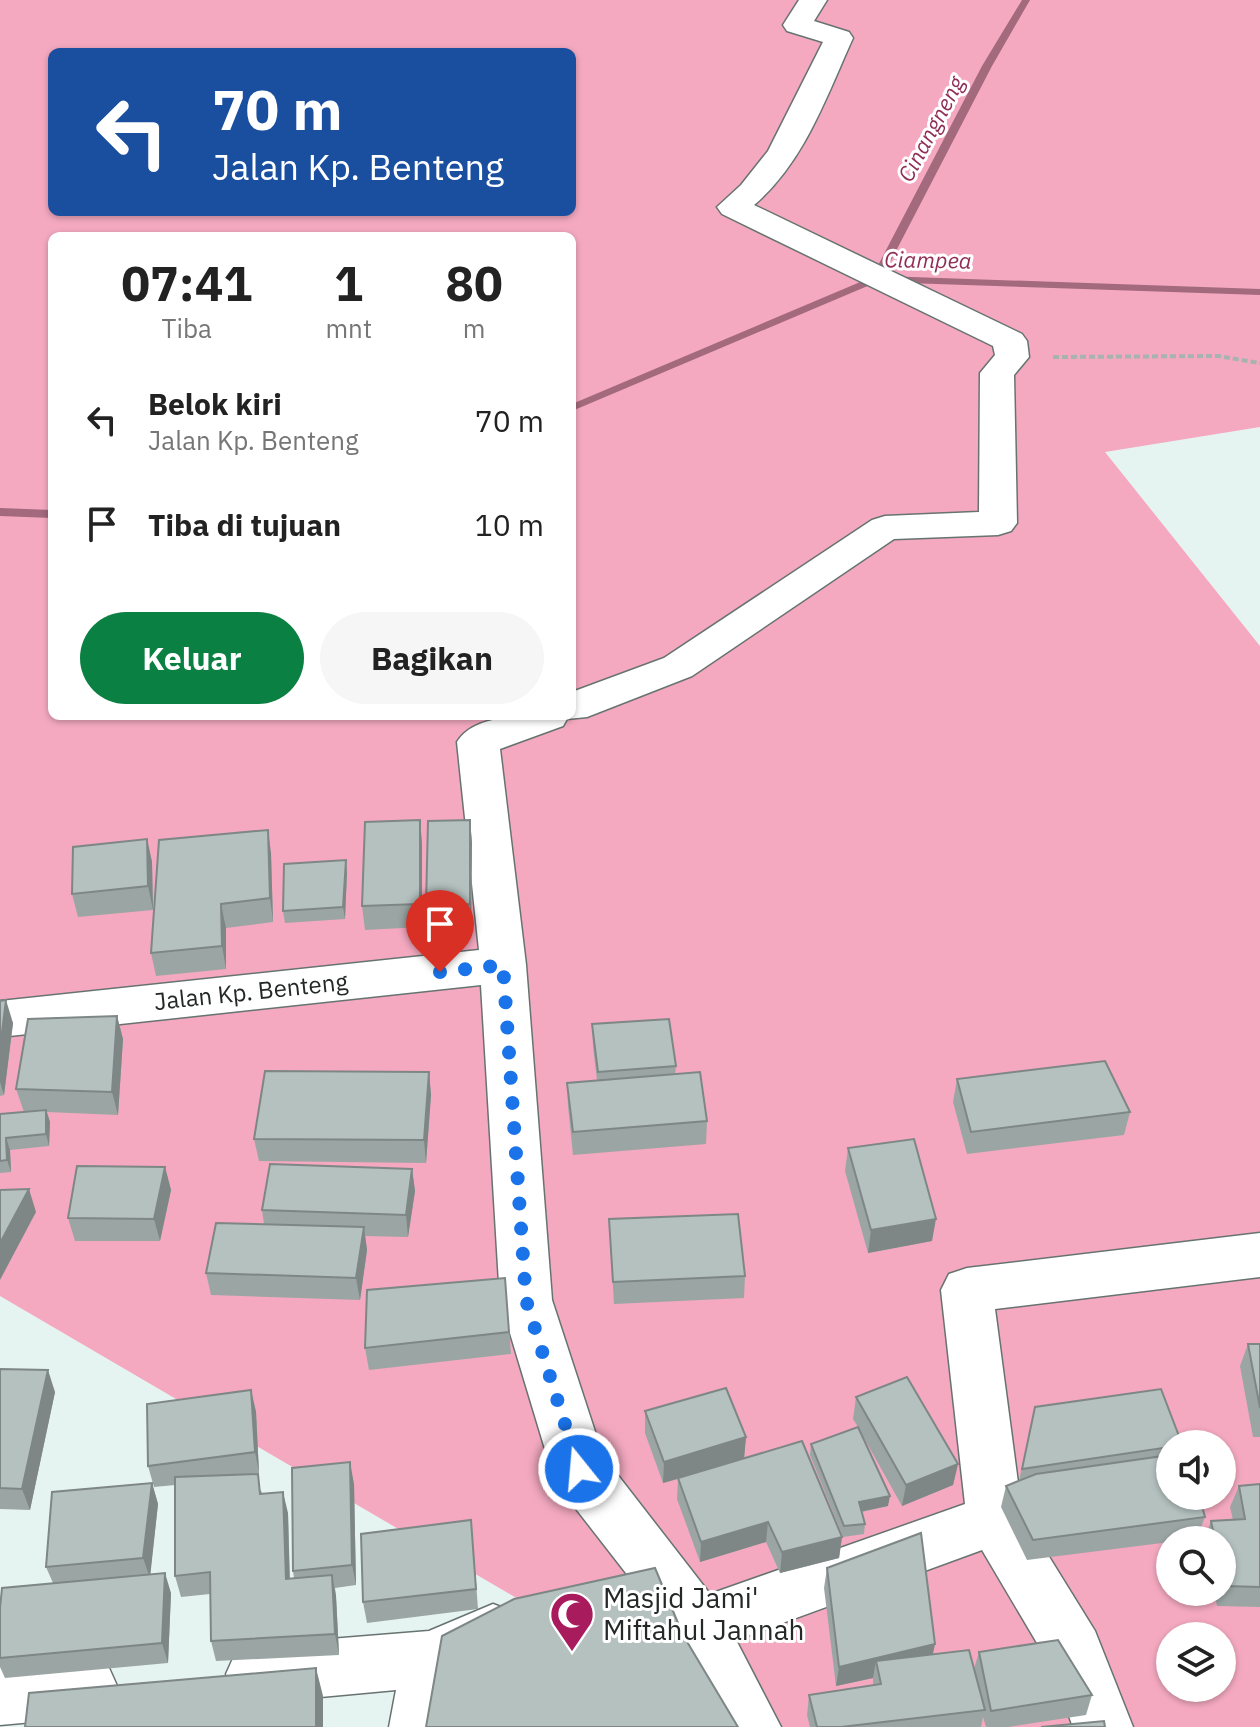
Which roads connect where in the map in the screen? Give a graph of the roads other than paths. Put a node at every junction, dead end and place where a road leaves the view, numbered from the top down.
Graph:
1 (813, 0) edge
2 (576, 705) edge
3 (537, 720) edge
4 (503, 965) junction
5 (0, 1019) edge
6 (1260, 1255) edge
7 (995, 1519) junction
8 (606, 1595) edge
9 (682, 1605) junction
10 (545, 1608) edge
11 (431, 1659) junction
12 (200, 1679) edge
13 (139, 1684) edge
14 (0, 1696) edge
15 (419, 1727) edge
16 (751, 1727) edge
17 (1103, 1727) edge

1 - 2 street
3 - 4 street
4 - 5 street, Jalan Kp. Benteng
4 - 9 street
6 - 7 street
7 - 9 street
7 - 17 street
8 - 9 street
9 - 16 street
10 - 11 street
11 - 12 street
11 - 15 street
13 - 14 street

